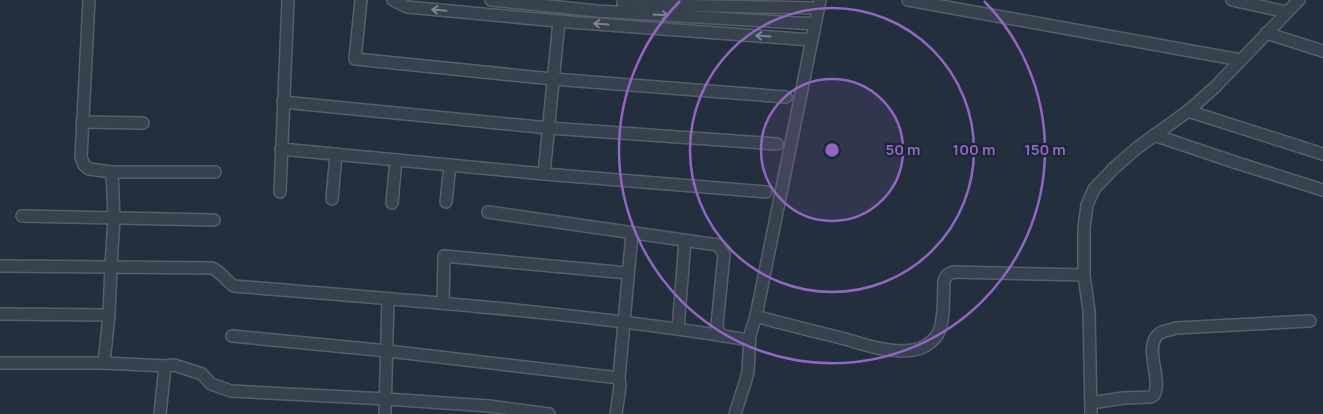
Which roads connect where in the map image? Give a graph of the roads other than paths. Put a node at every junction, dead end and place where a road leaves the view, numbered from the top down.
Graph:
1 (89, 0) edge
2 (288, 0) edge
3 (361, 0) edge
4 (392, 0) edge
5 (490, 0) edge
6 (908, 0) edge
7 (1232, 0) edge
8 (1299, 0) edge
9 (623, 3) dead end
10 (748, 3) edge
11 (819, 4) edge
12 (1287, 12) junction
13 (559, 21) junction
14 (815, 24) junction
15 (1266, 33) junction
16 (812, 40) junction
17 (1323, 50) edge
18 (1241, 60) junction
19 (553, 79) junction
20 (786, 97) dead end
21 (283, 102) junction
22 (1188, 111) junction
23 (82, 122) junction
24 (143, 123) dead end
25 (549, 128) junction
26 (1154, 135) junction
27 (777, 144) dead end
28 (280, 149) junction
29 (336, 154) junction
30 (1323, 154) edge
31 (396, 160) junction
32 (450, 165) junction
33 (112, 172) junction
34 (215, 172) dead end
35 (544, 174) junction
36 (1323, 190) edge
37 (280, 192) dead end
38 (766, 192) dead end
39 (332, 198) dead end
40 (446, 202) dead end
41 (392, 203) dead end
42 (488, 212) dead end
43 (22, 216) dead end
44 (114, 218) junction
45 (214, 220) dead end
46 (632, 233) junction
47 (685, 240) junction
48 (0, 266) edge
49 (111, 267) junction
50 (628, 273) junction
51 (1084, 275) junction
52 (388, 298) junction
53 (443, 303) junction
54 (0, 314) edge
55 (109, 315) junction
56 (756, 316) junction
57 (1310, 321) dead end
58 (624, 323) junction
59 (678, 329) junction
60 (719, 335) junction
61 (232, 336) dead end
62 (749, 340) junction
63 (388, 351) junction
64 (0, 363) edge
65 (104, 363) junction
66 (165, 366) junction
67 (618, 378) junction
68 (386, 399) junction
69 (1091, 408) edge
70 (160, 414) edge
71 (386, 414) edge
72 (549, 414) edge
73 (616, 414) edge
74 (735, 414) edge

1 - 23 street
2 - 21 street
3 - 19 street
13 -> 4 street
5 -> 14 street
6 - 18 street
7 - 12 street
8 - 12 street
9 - 10 street
10 - 11 street
11 - 14 street
12 - 15 street
16 -> 13 street
13 - 19 street
14 - 16 street
15 - 17 street
15 - 18 street
16 - 56 street
18 - 22 street
19 - 20 street
19 - 25 street
21 - 25 street
21 - 28 street
22 - 26 street
22 - 30 street
23 - 24 street
23 - 33 street
25 - 27 street
25 - 35 street
26 - 36 street
26 - 51 street
28 - 29 street
28 - 37 street
29 - 31 street
29 - 39 street
31 - 32 street
31 - 41 street
32 - 35 street
32 - 40 street
33 - 34 street
33 - 44 street
35 - 38 street
42 - 46 street
43 - 44 street
44 - 45 street
44 - 49 street
46 - 47 street
46 - 50 street
47 - 59 street
47 - 60 street
48 - 49 street
49 - 52 street
49 - 55 street
50 - 53 street
50 - 58 street
51 - 56 street
51 - 69 street
52 - 53 street
52 - 63 street
53 - 58 street
54 - 55 street
55 - 65 street
56 - 62 street
57 - 69 street
58 - 59 street
58 - 67 street
59 - 60 street
60 - 62 street
61 - 63 street
62 - 74 street
63 - 67 street
63 - 68 street
64 - 65 street
65 - 66 street
66 - 68 street
66 - 70 street
67 - 73 street
68 - 71 street
68 - 72 street

